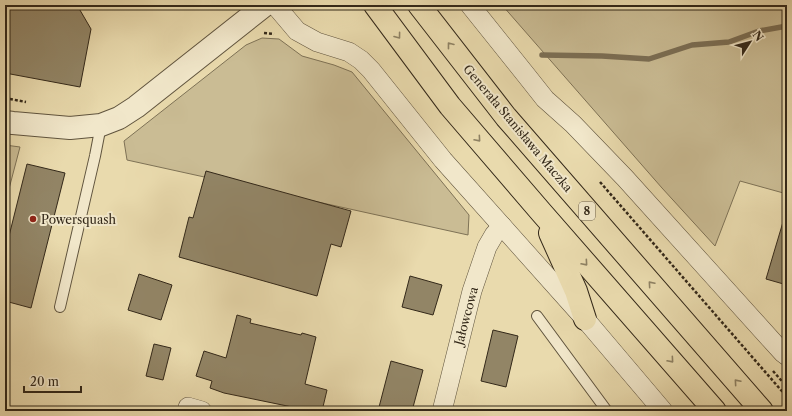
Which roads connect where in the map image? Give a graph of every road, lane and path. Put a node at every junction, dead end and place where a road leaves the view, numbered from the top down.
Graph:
1 (265, 5) edge
2 (275, 5) edge
3 (375, 5) edge
4 (419, 5) edge
5 (470, 5) edge
6 (5, 98) edge
7 (29, 102) dead end
8 (5, 122) edge
9 (101, 125) junction
10 (596, 177) dead end
11 (541, 212) junction
12 (502, 226) junction
13 (60, 307) dead end
14 (537, 316) dead end
15 (584, 320) junction
16 (787, 356) edge
17 (787, 397) edge
18 (442, 411) edge
19 (607, 411) edge
20 (663, 411) edge
21 (715, 411) edge
22 (762, 411) edge

1 - 9 street
2 - 12 street
3 -> 11 highway
22 -> 4 highway, Generała Stanisława Maczka / 8
5 - 16 street
6 - 7 path
8 - 9 street
9 - 13 lane
10 - 17 path
11 - 15 highway
11 -> 21 highway
12 - 15 street
12 - 18 street, Jałowcowa
14 - 19 lane
15 - 20 street

